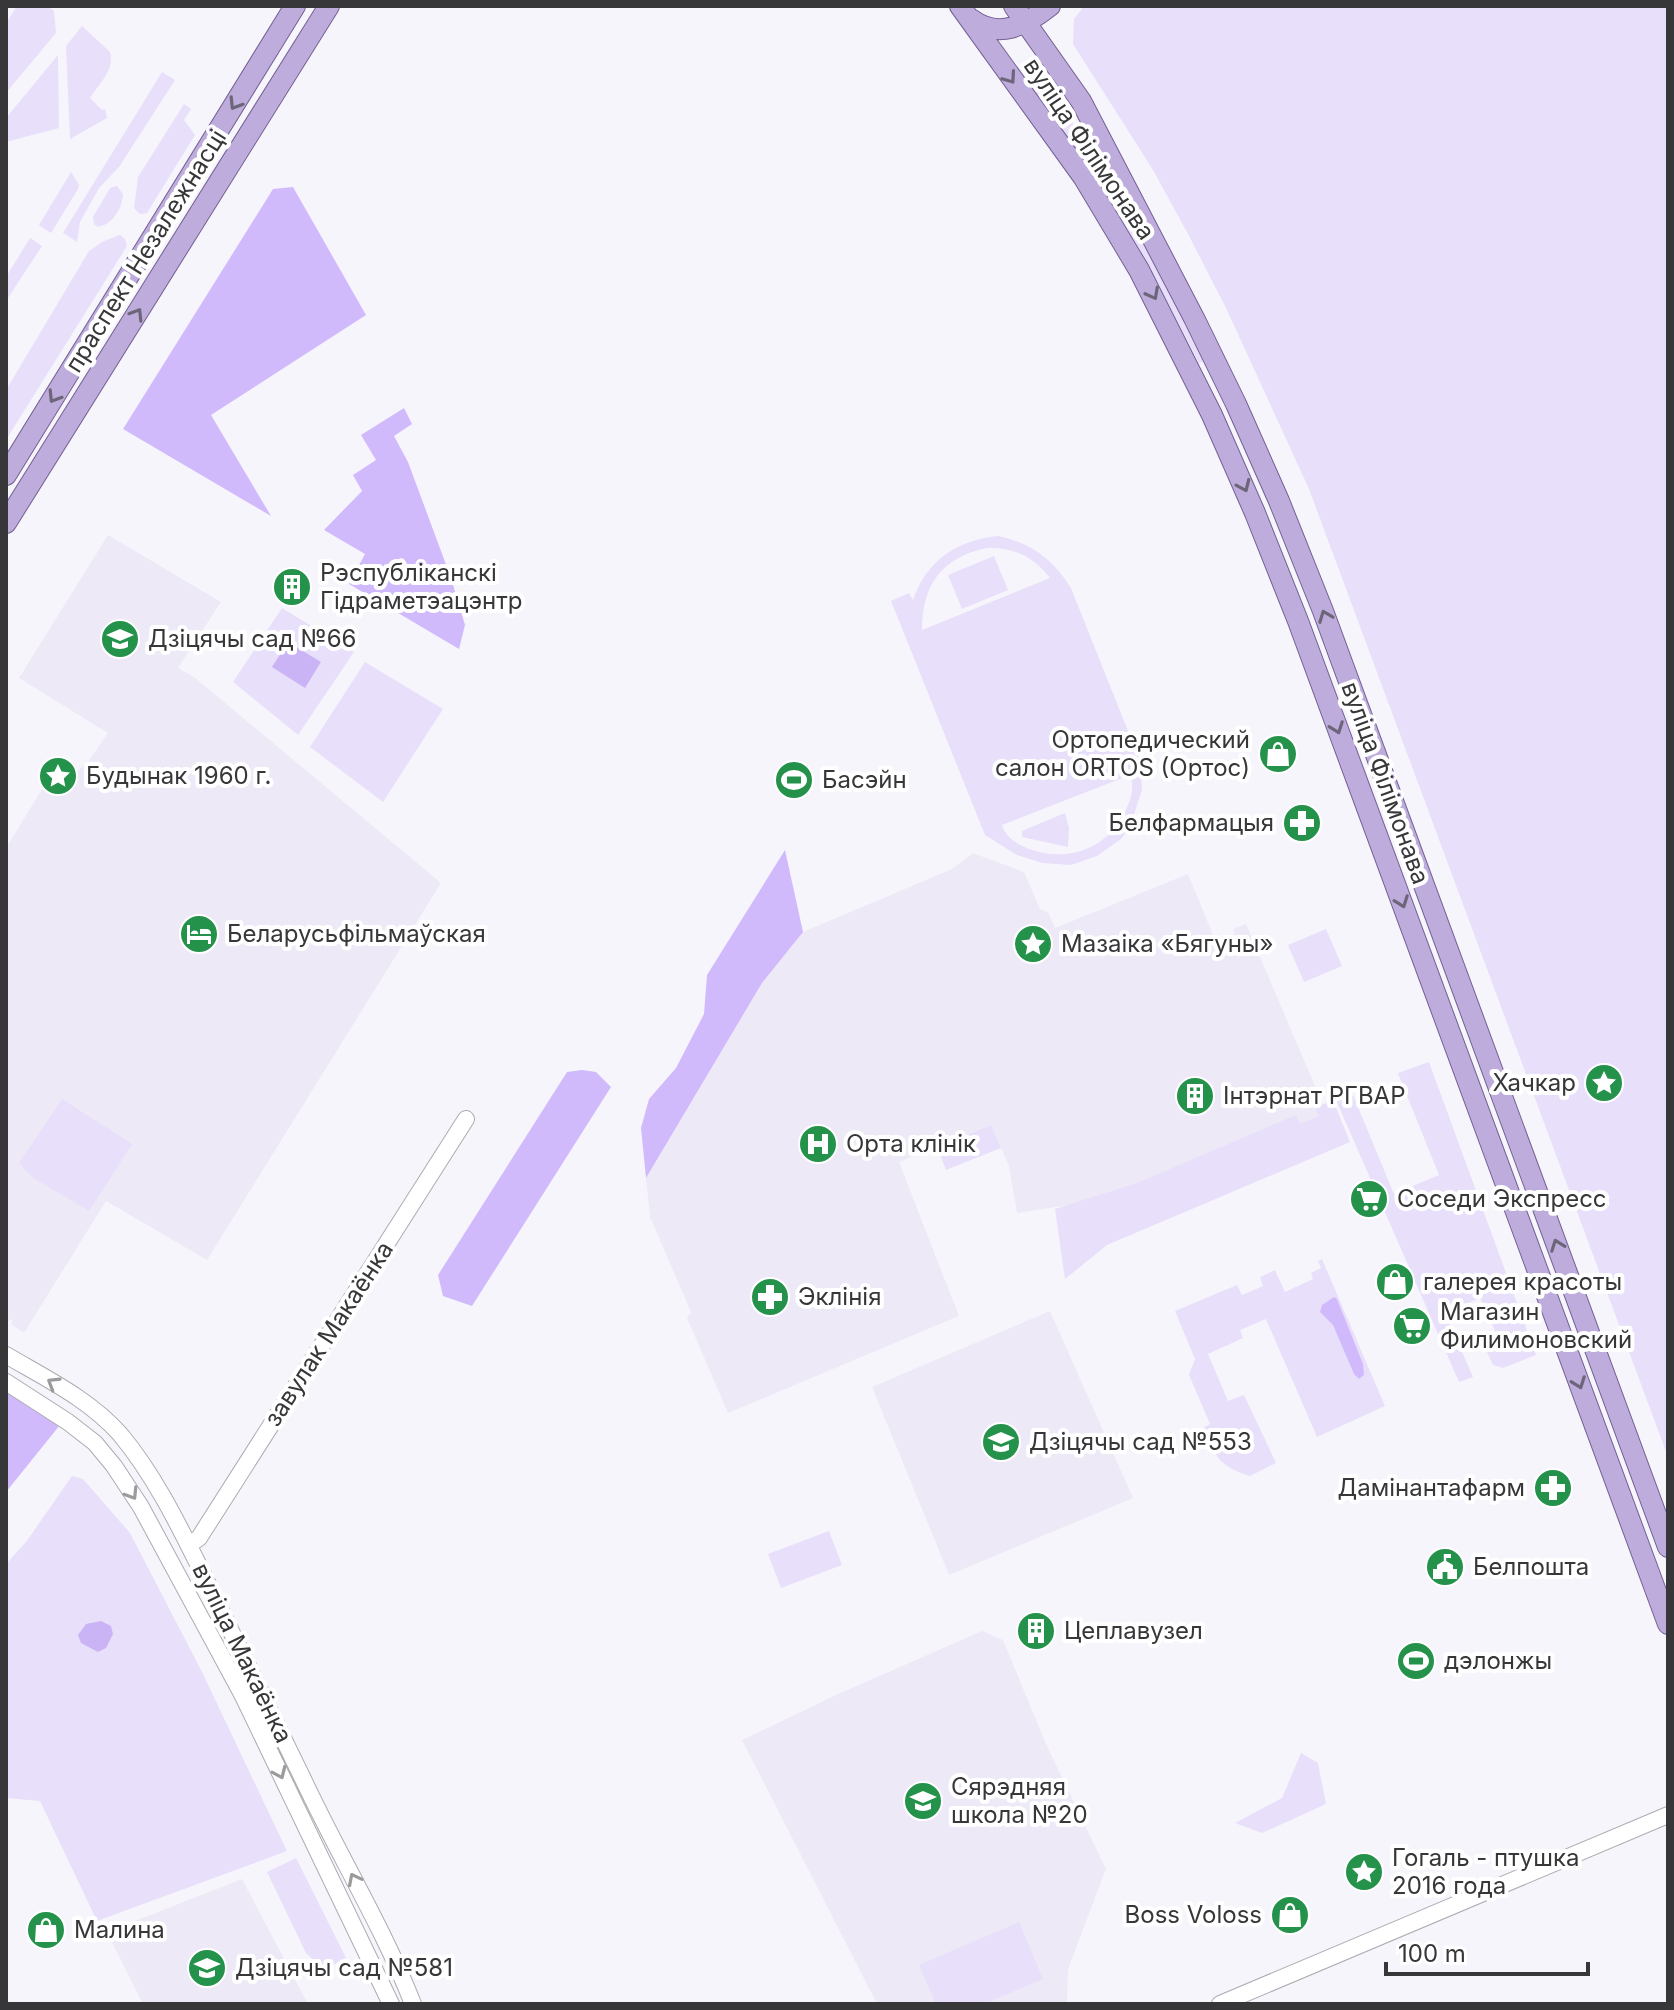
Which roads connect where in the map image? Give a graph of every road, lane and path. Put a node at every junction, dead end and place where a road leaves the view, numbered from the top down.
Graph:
1 (295, 6) edge
2 (329, 6) edge
3 (1050, 6) edge
4 (963, 10) edge
5 (1020, 14) edge
6 (1236, 404) junction
7 (1212, 415) junction
8 (6, 475) edge
9 (6, 523) edge
10 (1465, 996) junction
11 (1440, 1006) junction
12 (466, 1119) dead end
13 (1524, 1155) junction
14 (1500, 1165) junction
15 (6, 1355) edge
16 (6, 1382) edge
17 (99, 1414) junction
18 (83, 1434) junction
19 (1632, 1450) junction
20 (1607, 1459) junction
21 (189, 1545) junction
22 (1668, 1547) edge
23 (1668, 1624) edge
24 (1668, 1815) edge
25 (390, 1948) junction
26 (370, 1959) junction
27 (391, 2004) edge
28 (413, 2004) edge
29 (1220, 2004) edge

1 -> 8 main road, праспект Незалежнасці
9 -> 2 main road, праспект Незалежнасці
3 - 5 main road
4 - 5 main road
4 -> 7 main road, вуліца Філімонава
5 - 6 main road, вуліца Філімонава
6 - 7 main road
10 -> 6 main road, вуліца Філімонава
7 -> 11 main road, вуліца Філімонава
10 - 11 main road
10 - 13 main road, вуліца Філімонава
11 - 14 main road, вуліца Філімонава
12 - 21 street, завулак Макаёнка
13 - 14 main road
19 -> 13 main road, вуліца Філімонава
14 -> 20 main road, вуліца Філімонава
17 -> 15 street, вуліца Макаёнка
16 - 18 street, вуліца Макаёнка
17 - 18 street
17 - 21 street, вуліца Макаёнка
18 -> 26 street, вуліца Макаёнка
19 - 20 main road
19 - 22 main road, вуліца Філімонава
20 - 23 main road, вуліца Філімонава
25 -> 21 street, вуліца Макаёнка
24 - 29 street
25 - 26 street
25 - 28 street, вуліца Макаёнка
26 - 27 street, вуліца Макаёнка

